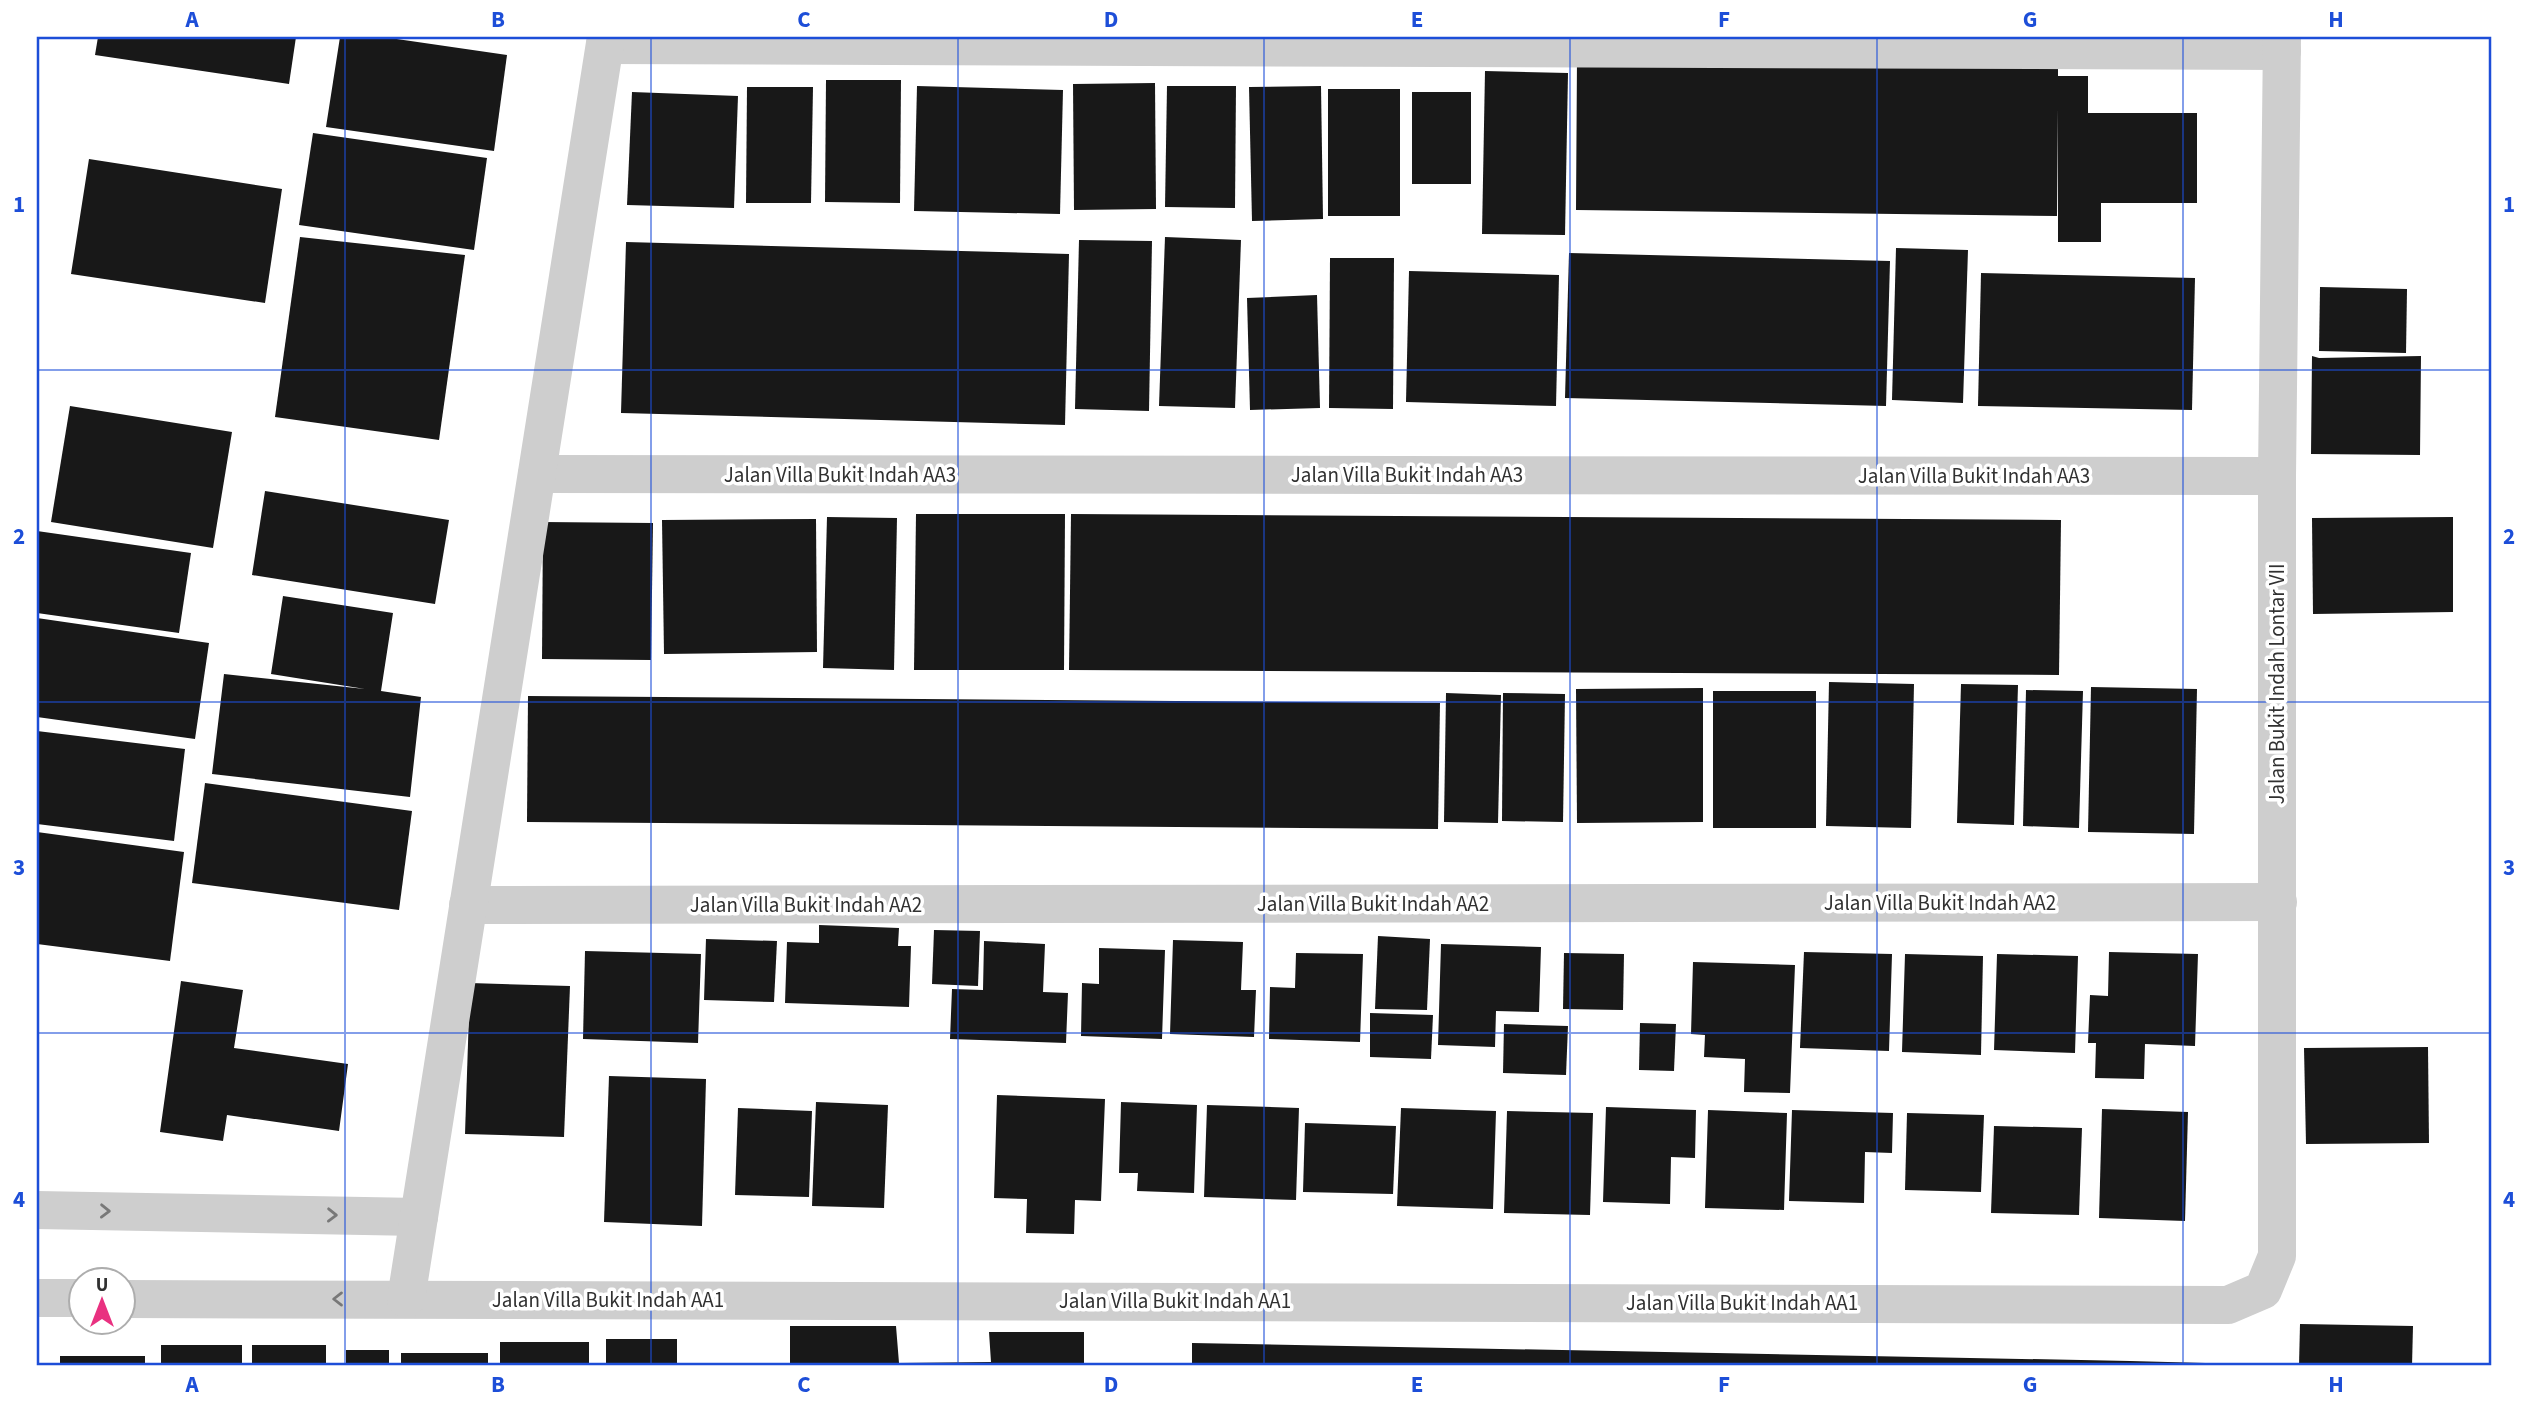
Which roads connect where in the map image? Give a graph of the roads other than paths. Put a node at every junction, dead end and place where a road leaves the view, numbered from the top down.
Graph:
1 (606, 41) edge
2 (2282, 44) edge
3 (537, 474) junction
4 (2277, 476) junction
5 (2278, 902) junction
6 (468, 905) junction
7 (37, 1210) edge
8 (419, 1217) junction
9 (37, 1298) edge
10 (66, 1298) edge
11 (136, 1298) edge
12 (406, 1299) junction
13 (2228, 1305) joint

1 - 2 street
1 - 3 street
2 - 4 street, Jalan Bukit Indah Lontar VII
3 - 4 street, Jalan Villa Bukit Indah AA3
3 - 6 street
4 - 5 street, Jalan Bukit Indah Lontar VII
5 - 6 street, Jalan Villa Bukit Indah AA2
5 - 13 street, Jalan Bukit Indah Lontar VII
6 - 8 street
7 -> 8 street
8 - 12 street
9 - 10 street
12 -> 11 street, Jalan Villa Bukit Indah AA1
12 - 13 street, Jalan Villa Bukit Indah AA1

